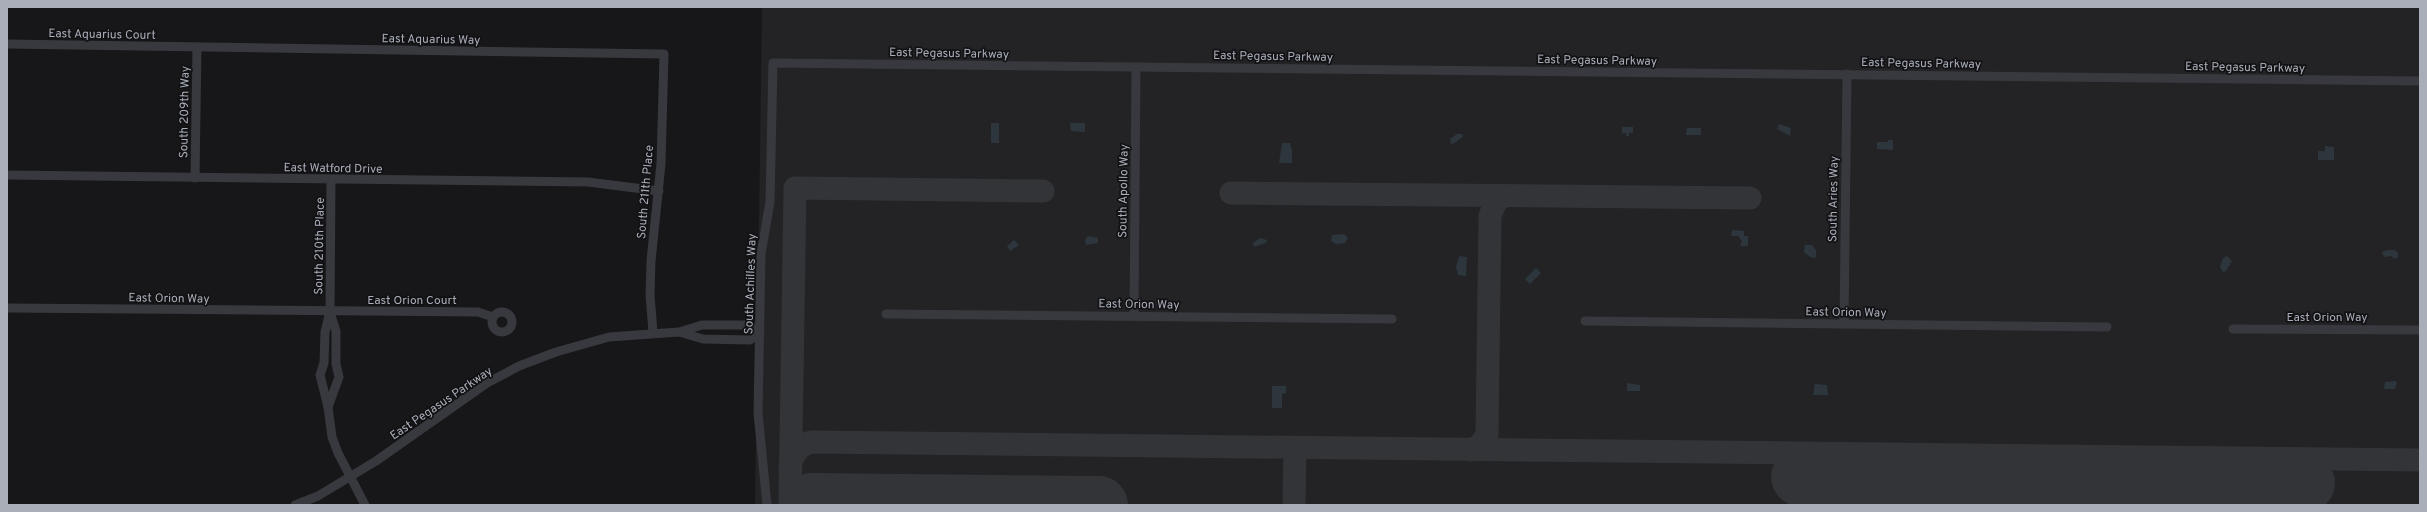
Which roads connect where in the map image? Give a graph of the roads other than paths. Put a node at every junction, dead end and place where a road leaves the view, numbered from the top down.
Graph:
1 (7, 44) edge
2 (197, 47) junction
3 (664, 54) joint
4 (773, 63) joint
5 (1136, 67) junction
6 (1847, 74) junction
7 (2420, 81) edge
8 (7, 175) edge
9 (195, 178) junction
10 (331, 180) junction
11 (659, 191) junction
12 (7, 308) edge
13 (330, 312) junction
14 (886, 314) dead end
15 (1134, 316) junction
16 (493, 317) dead end
17 (1392, 319) dead end
18 (1585, 321) dead end
19 (1844, 324) junction
20 (2107, 327) dead end
21 (2233, 328) dead end
22 (2420, 330) edge
23 (653, 332) junction
24 (679, 332) junction
25 (760, 334) junction
26 (322, 368) junction
27 (336, 368) junction
28 (328, 407) junction
29 (351, 477) junction
30 (295, 505) edge
31 (365, 505) edge
32 (767, 505) edge

1 - 2 street, East Aquarius Court
2 - 3 street, East Aquarius Way
2 - 9 street, South 209th Way
3 - 11 street, South 211th Place
4 - 5 street, East Pegasus Parkway
4 - 25 street, South Achilles Way
5 - 6 street, East Pegasus Parkway
5 - 15 street, South Apollo Way
6 - 7 street, East Pegasus Parkway
6 - 19 street, South Aries Way
8 - 9 street, East Watford Drive
9 - 10 street, East Watford Drive
10 - 11 street, East Watford Drive
10 - 13 street, South 210th Place
11 - 23 street, South 211th Place
12 - 13 street, East Orion Way
13 - 16 street, East Orion Court
13 - 26 street, South 210th Place
13 - 27 street, South 210th Place
14 - 15 street, East Orion Way
15 - 17 street, East Orion Way
18 - 19 street, East Orion Way
19 - 20 street, East Orion Way
21 - 22 street, East Orion Way
23 - 24 street, East Pegasus Parkway
23 - 29 street, East Pegasus Parkway
24 - 25 street, East Pegasus Parkway
24 - 25 street, East Pegasus Parkway
25 - 32 street, South Achilles Way
26 - 27 street
26 - 28 street, South 210th Place
27 - 28 street, South 210th Place
28 - 29 street, South 210th Place
29 - 30 street, East Pegasus Parkway
29 - 31 street, South 210th Place

